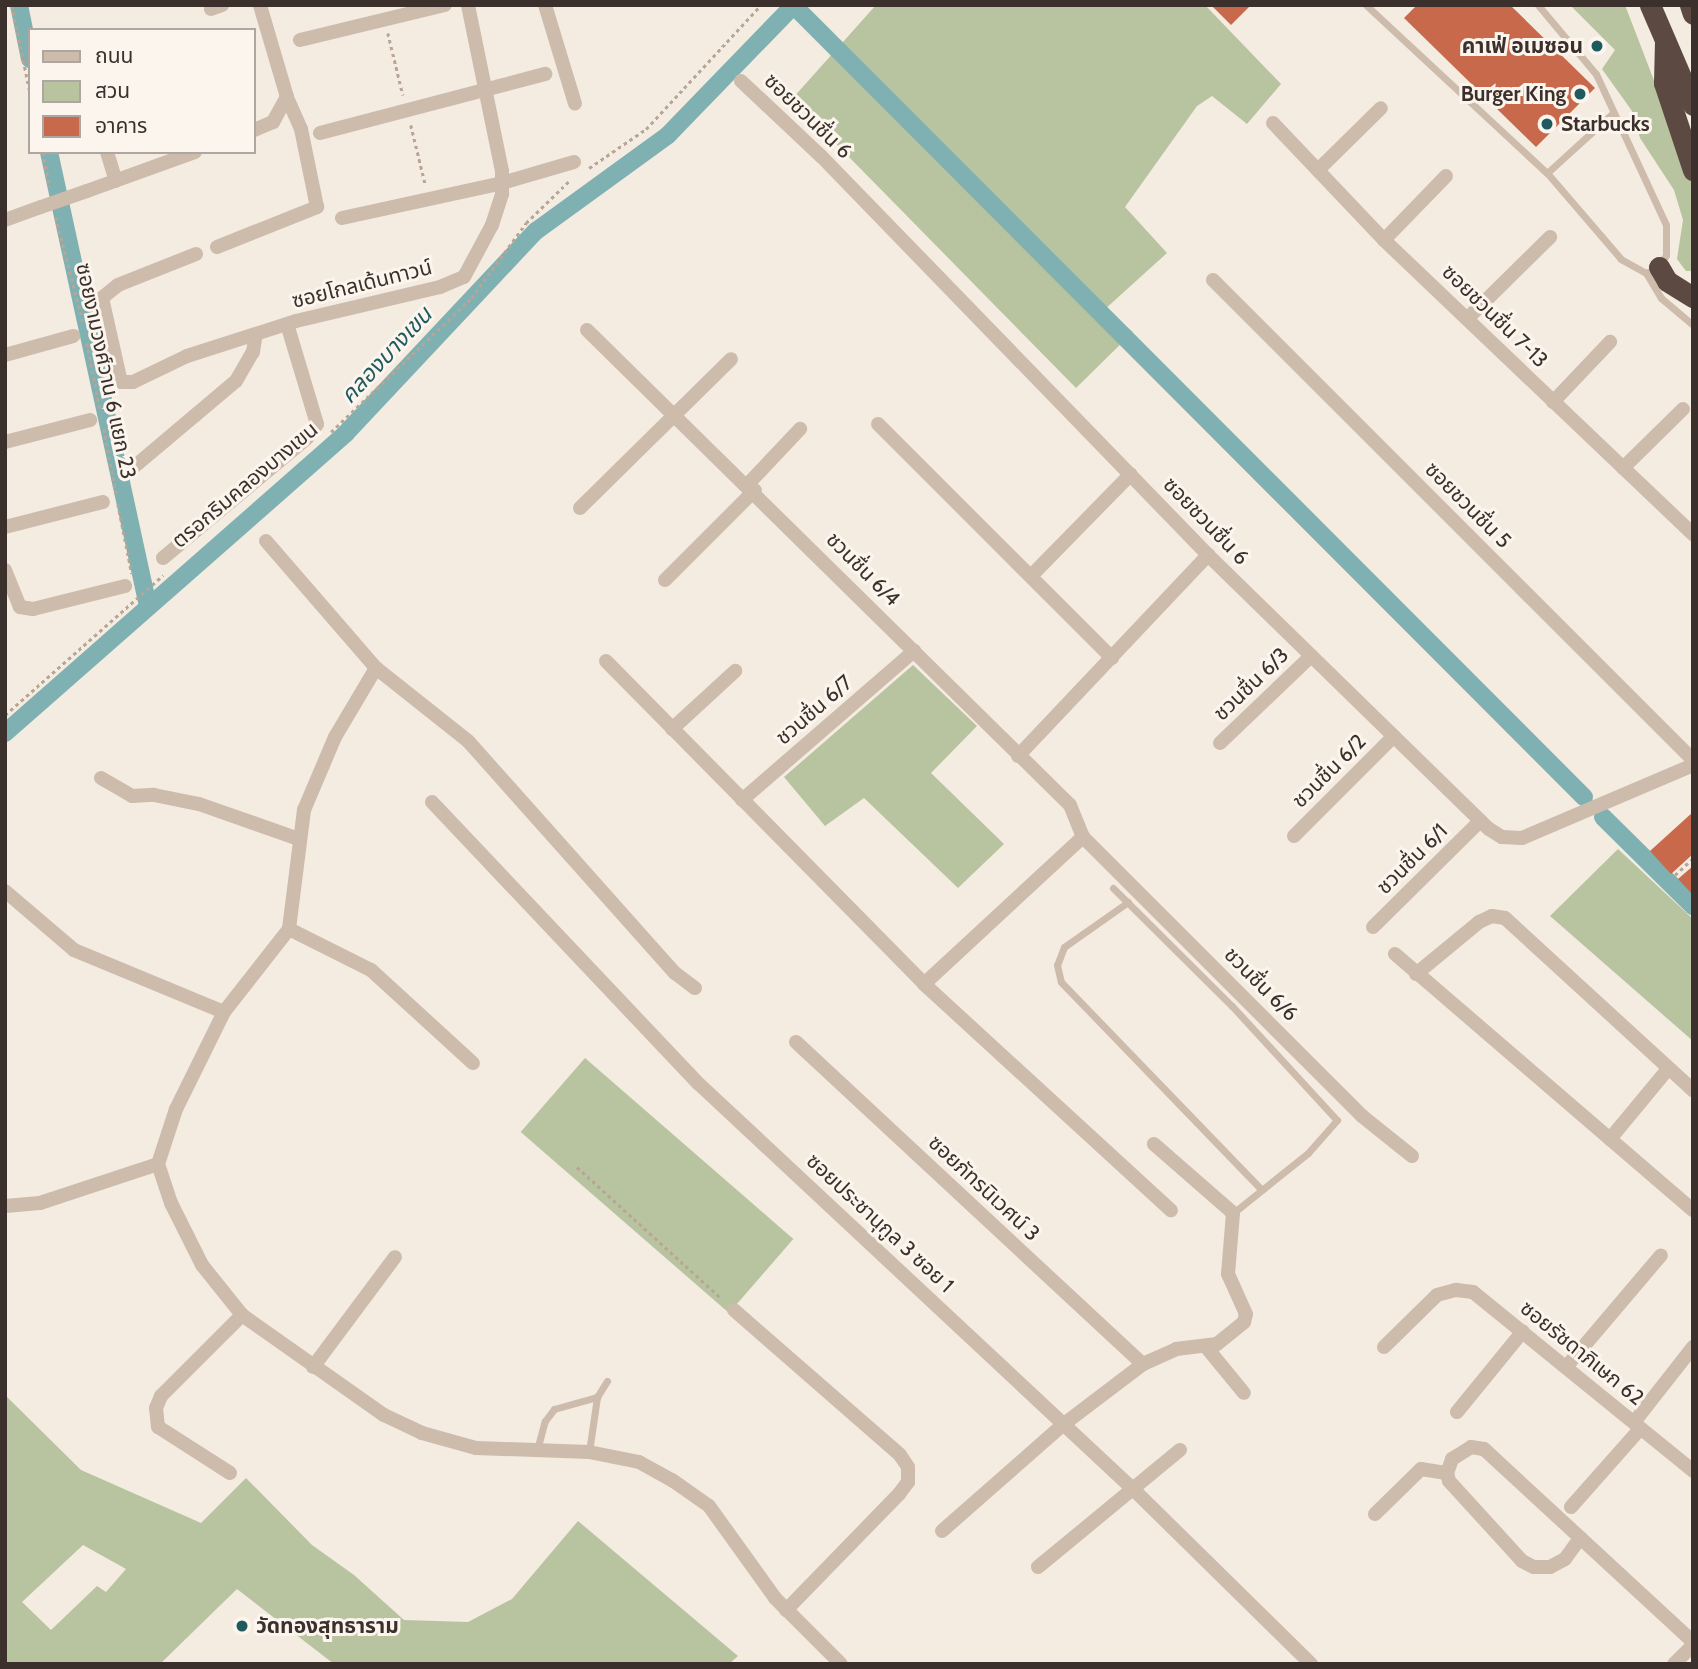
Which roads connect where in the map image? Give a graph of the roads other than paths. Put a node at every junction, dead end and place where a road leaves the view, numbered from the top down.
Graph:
1 (260, 5) edge
2 (445, 5) edge
3 (468, 5) edge
4 (545, 5) edge
5 (1366, 5) edge
6 (1538, 5) edge
7 (1650, 5) edge
8 (1690, 5) edge
9 (391, 11) edge
10 (1693, 14) edge
11 (1663, 37) junction
12 (300, 40) dead end
13 (545, 74) dead end
14 (741, 81) dead end
15 (486, 93) junction
16 (287, 97) junction
17 (575, 104) dead end
18 (1693, 105) edge
19 (1381, 108) dead end
20 (1613, 113) junction
21 (1273, 123) dead end
22 (256, 129) edge
23 (320, 132) dead end
24 (108, 154) edge
25 (190, 154) edge
26 (578, 167) road end
27 (1318, 170) junction
28 (1693, 170) edge
29 (1547, 173) junction
30 (1446, 176) dead end
31 (116, 181) junction
32 (502, 183) junction
33 (342, 218) dead end
34 (5, 220) edge
35 (1550, 237) dead end
36 (1384, 240) junction
37 (217, 247) dead end
38 (196, 254) dead end
39 (1653, 270) junction
40 (1213, 280) dead end
41 (1693, 297) edge
42 (1469, 317) junction
43 (287, 324) junction
44 (1693, 325) edge
45 (587, 330) dead end
46 (256, 334) junction
47 (73, 337) dead end
48 (1610, 342) dead end
49 (5, 355) edge
50 (731, 359) dead end
51 (1553, 402) junction
52 (1683, 409) dead end
53 (674, 416) junction
54 (98, 418) road end
55 (878, 424) dead end
56 (800, 429) dead end
57 (5, 442) edge
58 (135, 466) dead end
59 (1623, 468) junction
60 (1130, 474) junction
61 (751, 487) junction
62 (103, 502) dead end
63 (580, 508) dead end
64 (5, 527) edge
65 (1693, 534) edge
66 (266, 541) dead end
67 (1208, 555) junction
68 (164, 566) road end
69 (5, 570) edge
70 (1032, 575) junction
71 (665, 580) dead end
72 (124, 586) dead end
73 (914, 651) junction
74 (1311, 656) junction
75 (1112, 658) junction
76 (606, 661) dead end
77 (376, 668) junction
78 (735, 671) dead end
79 (672, 729) junction
80 (1394, 736) junction
81 (1220, 743) dead end
82 (1018, 755) junction
83 (1693, 763) edge
84 (101, 778) dead end
85 (742, 800) junction
86 (432, 802) dead end
87 (1480, 821) junction
88 (1083, 836) junction
89 (1294, 836) dead end
90 (299, 839) junction
91 (1114, 888) dead end
92 (5, 891) edge
93 (1128, 902) junction
94 (1373, 927) dead end
95 (289, 929) junction
96 (1395, 954) dead end
97 (1416, 974) junction
98 (924, 985) junction
99 (695, 988) dead end
100 (224, 1012) junction
101 (796, 1042) dead end
102 (473, 1062) dead end
103 (1668, 1069) junction
104 (1693, 1090) edge
105 (1610, 1139) junction
106 (1154, 1144) dead end
107 (1412, 1156) dead end
108 (158, 1164) junction
109 (1260, 1188) junction
110 (5, 1206) edge
111 (1171, 1210) dead end
112 (1693, 1210) edge
113 (1233, 1213) junction
114 (1661, 1255) dead end
115 (395, 1257) dead end
116 (734, 1310) road end
117 (242, 1315) junction
118 (1523, 1331) junction
119 (1384, 1347) dead end
120 (1693, 1347) edge
121 (1207, 1348) junction
122 (1143, 1364) junction
123 (1567, 1366) junction
124 (313, 1367) junction
125 (607, 1381) dead end
126 (1244, 1393) dead end
127 (597, 1397) junction
128 (1457, 1412) dead end
129 (1064, 1424) junction
130 (1637, 1425) junction
131 (1180, 1450) dead end
132 (537, 1451) junction
133 (589, 1452) junction
134 (1693, 1471) edge
135 (230, 1473) dead end
136 (1447, 1473) junction
137 (1133, 1489) junction
138 (1571, 1507) dead end
139 (1375, 1514) dead end
140 (942, 1531) dead end
141 (1580, 1538) junction
142 (1038, 1567) dead end
143 (786, 1610) junction
144 (1693, 1644) edge
145 (841, 1664) edge
146 (1311, 1664) edge
147 (1674, 1664) edge

1 - 16 street
2 - 9 street
3 - 15 street, ซอยโกลเด้นทาวน์
4 - 17 street
5 - 29 lane
6 - 20 lane
7 - 11 highway
8 - 10 highway
9 - 12 street
11 - 18 highway
11 - 28 highway
13 - 15 street
14 - 60 street, ซอยชวนชื่น 6
15 - 23 street
15 - 32 street, ซอยโกลเด้นทาวน์
16 - 22 street
16 - 37 street
19 - 27 street
20 - 29 lane
20 - 39 lane
21 - 27 street, ซอยชวนชื่น 7-13
24 - 31 street
25 - 31 street
26 - 32 street
27 - 36 street, ซอยชวนชื่น 7-13
29 - 39 lane
30 - 36 street
31 - 34 street, bridge
32 - 33 street
32 - 43 street, ซอยโกลเด้นทาวน์
35 - 42 street
36 - 42 street, ซอยชวนชื่น 7-13
38 - 46 street, ซอยโกลเด้นทาวน์
39 - 41 highway
39 - 44 lane
40 - 83 street, ซอยชวนชื่น 5
42 - 51 street, ซอยชวนชื่น 7-13
43 - 46 street, ซอยโกลเด้นทาวน์
43 - 68 street
45 - 53 street, ชวนชื่น 6/4
46 - 58 street
47 - 49 street
48 - 51 street
50 - 53 street
51 - 59 street, ซอยชวนชื่น 7-13
52 - 59 street
53 - 61 street, ชวนชื่น 6/4
53 - 63 street
54 - 57 street
55 - 70 street
56 - 61 street
59 - 65 street, ซอยชวนชื่น 7-13
60 - 67 street, ซอยชวนชื่น 6
60 - 70 street
61 - 71 street
61 - 73 street, ชวนชื่น 6/4
62 - 64 street
66 - 77 street
67 - 74 street, ซอยชวนชื่น 6
67 - 75 street
69 - 72 street
70 - 75 street
73 - 82 street, ชวนชื่น 6/4
73 - 85 street, ชวนชื่น 6/7
74 - 80 street, ซอยชวนชื่น 6
74 - 81 street, ชวนชื่น 6/3
75 - 82 street
76 - 79 street
77 - 90 street
77 - 99 street
78 - 79 street
79 - 85 street
80 - 87 street, ซอยชวนชื่น 6
80 - 89 street, ชวนชื่น 6/2
82 - 88 street, ชวนชื่น 6/4
83 - 87 street, ซอยชวนชื่น 6
84 - 90 street
85 - 98 street
86 - 129 street, ซอยประชานุกูล 3 ซอย 1
87 - 94 street, ชวนชื่น 6/1
88 - 98 street
88 - 107 street, ชวนชื่น 6/6
90 - 95 street
91 - 93 lane
92 - 100 street
93 - 109 lane
93 - 109 lane
95 - 100 street
95 - 102 street
96 - 97 street
97 - 103 street
97 - 105 street
98 - 111 street
100 - 108 street
101 - 122 street, ซอยภัทรนิเวศน์ 3
103 - 104 street
103 - 105 street
105 - 112 street
106 - 113 street
108 - 110 street
108 - 117 street
109 - 113 lane
113 - 121 street
114 - 123 street
115 - 124 street
116 - 143 street
117 - 124 street
117 - 135 street
118 - 119 street, ซอยรัชดาภิเษก 62
118 - 123 street, ซอยรัชดาภิเษก 62
118 - 128 street
120 - 130 street
121 - 122 street
121 - 126 street
122 - 129 street
123 - 130 street, ซอยรัชดาภิเษก 62
124 - 132 street
125 - 127 lane
127 - 132 lane
127 - 133 lane
129 - 137 street, ซอยประชานุกูล 3 ซอย 1
129 - 140 street
130 - 134 street, ซอยรัชดาภิเษก 62
130 - 138 street
131 - 137 street
132 - 133 street
133 - 143 street
136 - 139 street
136 - 141 street
136 - 141 street
137 - 142 street
137 - 146 street, ซอยประชานุกูล 3 ซอย 1
141 - 144 street
143 - 145 street
144 - 147 street

